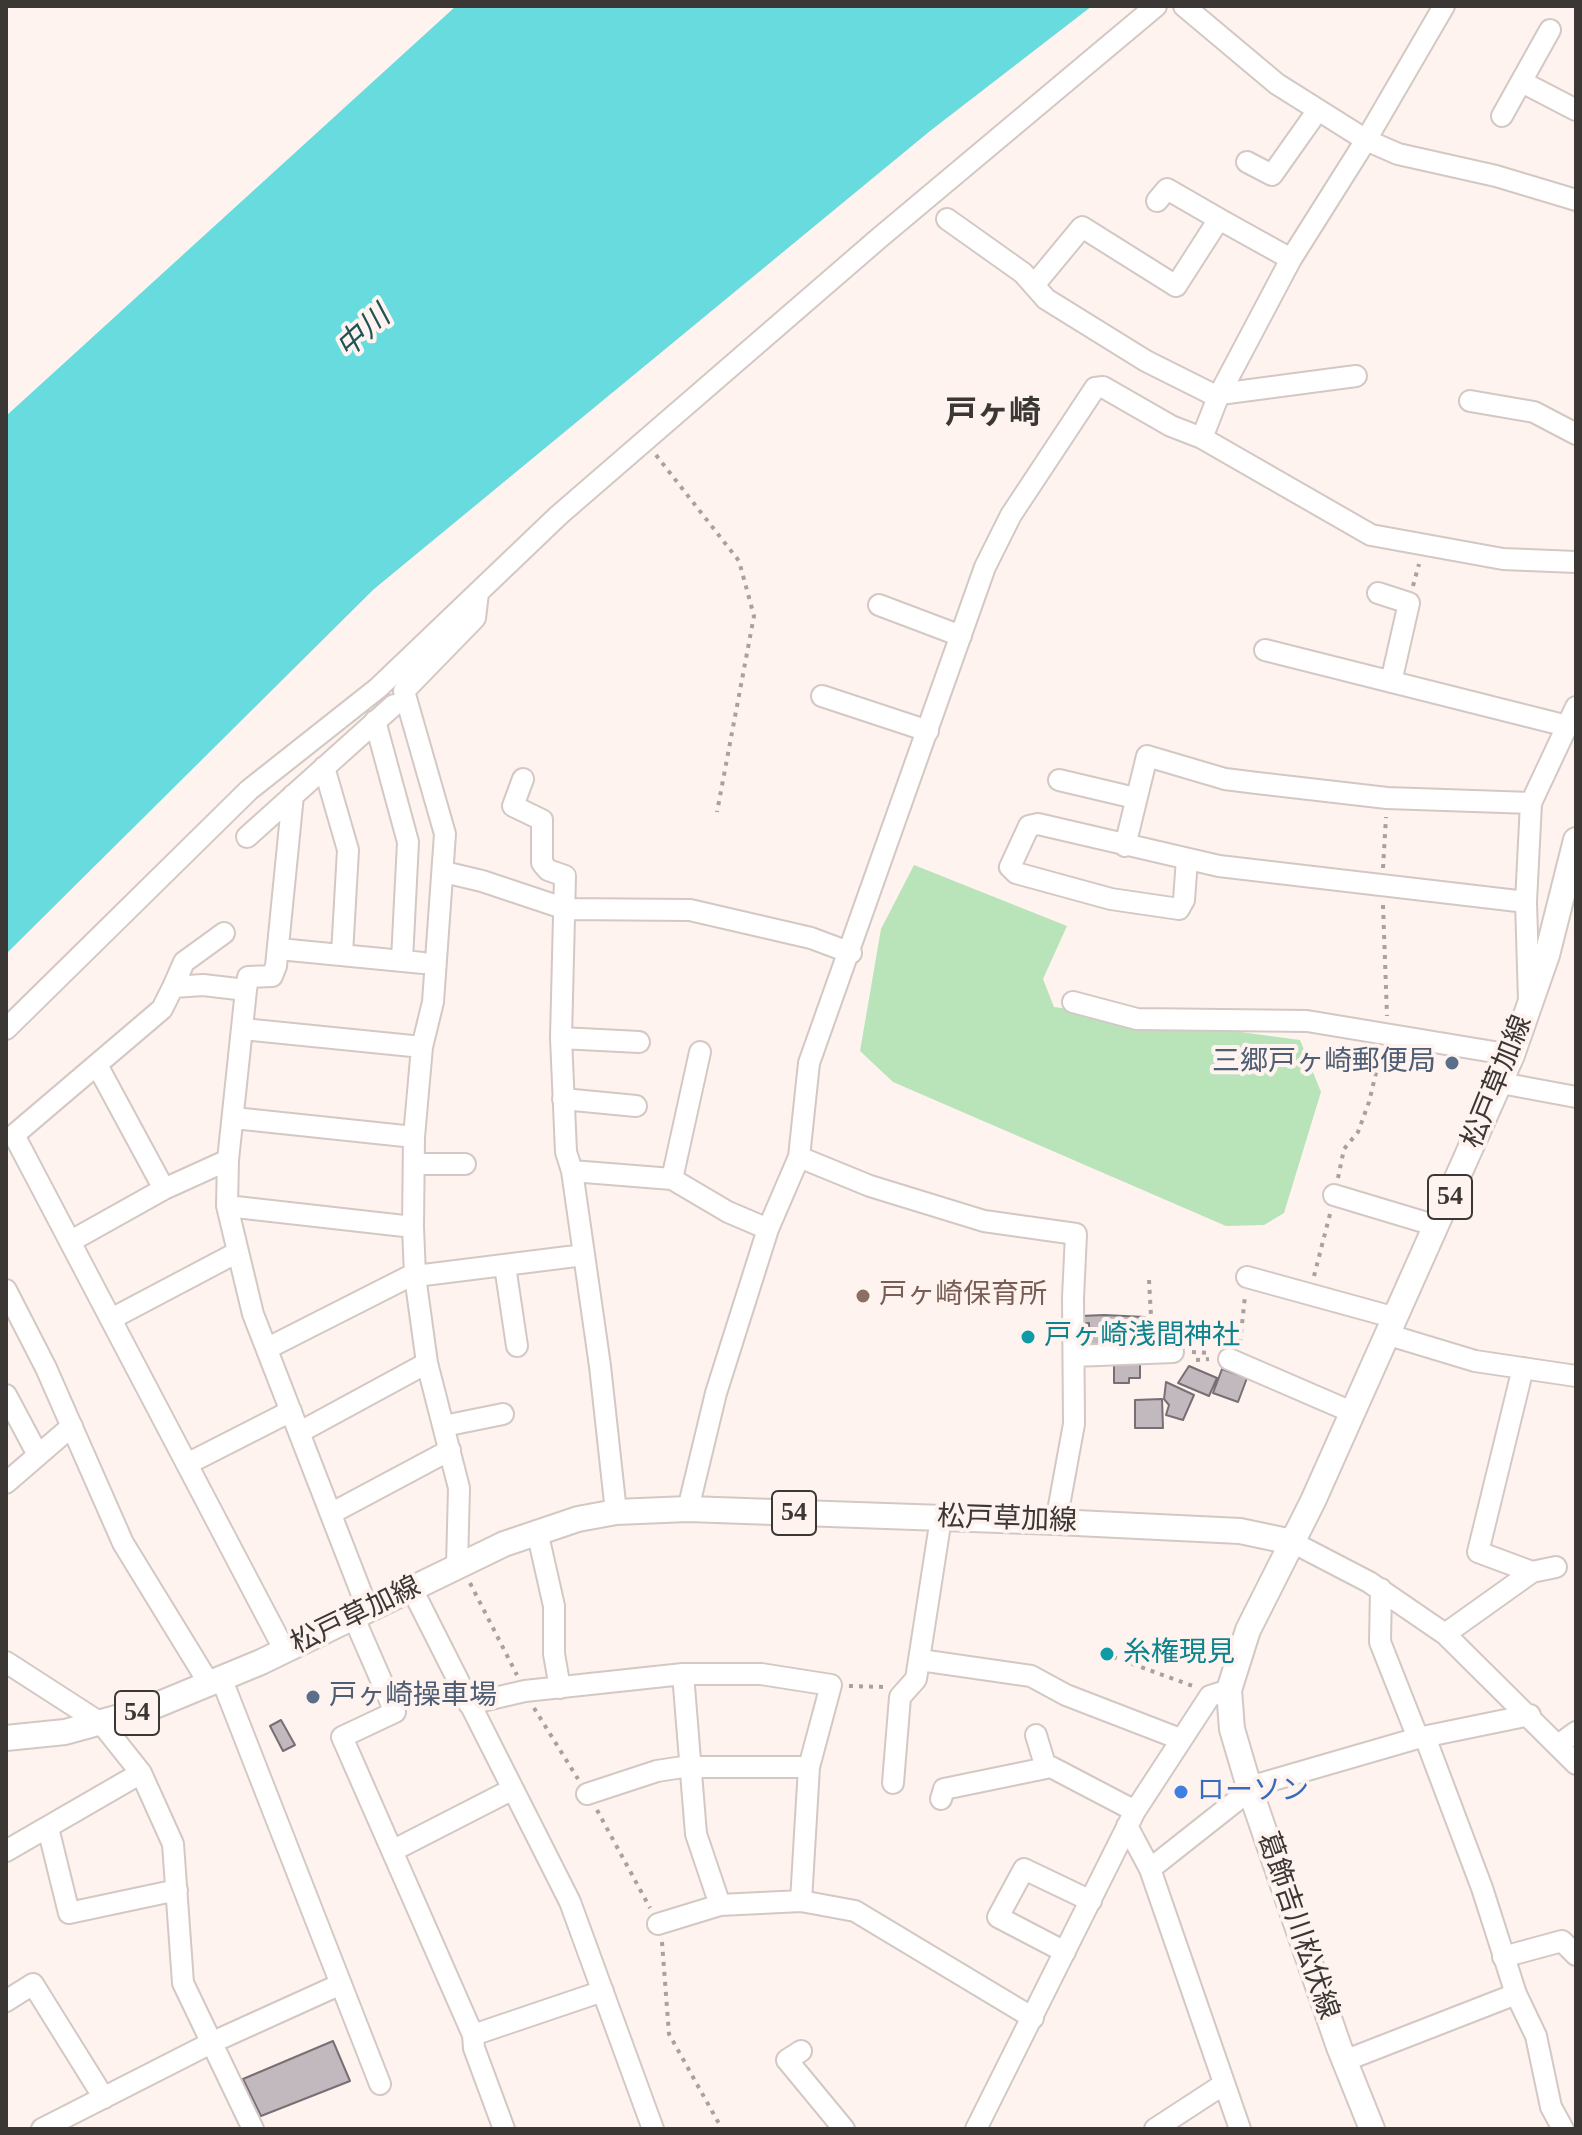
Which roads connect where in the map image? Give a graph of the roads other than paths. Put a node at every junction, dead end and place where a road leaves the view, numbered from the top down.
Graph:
1 (1156, 6) edge
2 (1184, 6) edge
3 (1444, 6) edge
4 (1550, 30) dead end
5 (1522, 82) junction
6 (1318, 110) junction
7 (1576, 110) edge
8 (1502, 116) dead end
9 (1366, 140) junction
10 (1247, 162) dead end
11 (1576, 200) edge
12 (1157, 201) dead end
13 (947, 219) dead end
14 (1219, 219) junction
15 (1291, 259) junction
16 (1034, 285) junction
17 (1356, 376) dead end
18 (1219, 395) junction
19 (1470, 401) dead end
20 (1576, 434) edge
21 (1202, 438) junction
22 (1576, 562) edge
23 (478, 593) junction
24 (1378, 593) dead end
25 (879, 605) dead end
26 (961, 636) junction
27 (1265, 650) dead end
28 (1391, 682) junction
29 (822, 696) dead end
30 (394, 705) dead end
31 (1576, 707) edge
32 (375, 721) junction
33 (1567, 726) junction
34 (928, 731) junction
35 (300, 749) junction
36 (322, 769) junction
37 (523, 779) dead end
38 (1059, 780) dead end
39 (293, 795) junction
40 (1135, 798) junction
41 (1531, 803) junction
42 (247, 837) dead end
43 (1576, 840) edge
44 (1125, 846) junction
45 (1187, 859) junction
46 (444, 872) junction
47 (1526, 902) junction
48 (1569, 902) edge
49 (566, 909) junction
50 (224, 933) dead end
51 (279, 949) junction
52 (851, 953) junction
53 (342, 954) junction
54 (402, 960) junction
55 (423, 963) dead end
56 (173, 987) junction
57 (246, 990) junction
58 (1073, 1002) dead end
59 (1530, 1005) junction
60 (6, 1029) edge
61 (243, 1029) junction
62 (561, 1038) junction
63 (639, 1042) dead end
64 (422, 1047) junction
65 (700, 1052) dead end
66 (1512, 1055) junction
67 (97, 1065) junction
68 (1501, 1083) junction
69 (1576, 1097) edge
70 (563, 1099) junction
71 (636, 1106) dead end
72 (234, 1118) junction
73 (414, 1137) junction
74 (799, 1157) junction
75 (228, 1160) junction
76 (414, 1164) junction
77 (465, 1164) dead end
78 (572, 1171) junction
79 (672, 1179) junction
80 (164, 1189) junction
81 (1334, 1195) dead end
82 (227, 1206) junction
83 (1437, 1226) junction
84 (413, 1227) junction
85 (768, 1229) junction
86 (71, 1241) junction
87 (236, 1253) junction
88 (584, 1255) junction
89 (505, 1266) junction
90 (415, 1276) junction
91 (1247, 1277) road end
92 (6, 1290) edge
93 (111, 1319) junction
94 (1392, 1326) junction
95 (517, 1346) dead end
96 (268, 1348) junction
97 (1163, 1352) road end
98 (1074, 1356) junction
99 (1225, 1357) road end
100 (427, 1363) junction
101 (1523, 1368) junction
102 (1576, 1376) edge
103 (6, 1395) edge
104 (291, 1411) junction
105 (1354, 1413) junction
106 (503, 1414) dead end
107 (72, 1426) junction
108 (444, 1426) junction
109 (300, 1432) junction
110 (450, 1450) junction
111 (38, 1455) junction
112 (187, 1464) junction
113 (6, 1483) edge
114 (688, 1509) junction
115 (616, 1512) junction
116 (332, 1513) junction
117 (941, 1518) junction
118 (1056, 1522) junction
119 (537, 1531) junction
120 (1292, 1542) junction
121 (458, 1565) junction
122 (1556, 1567) dead end
123 (1532, 1572) junction
124 (412, 1589) junction
125 (1381, 1589) junction
126 (361, 1614) junction
127 (1445, 1634) junction
128 (285, 1651) junction
129 (920, 1660) junction
130 (6, 1662) edge
131 (683, 1674) junction
132 (216, 1683) junction
133 (560, 1688) junction
134 (1222, 1692) junction
135 (469, 1704) junction
136 (1530, 1715) junction
137 (102, 1724) junction
138 (1576, 1732) edge
139 (1036, 1735) dead end
140 (6, 1738) edge
141 (1422, 1738) junction
142 (1180, 1739) junction
143 (1558, 1745) junction
144 (1576, 1764) edge
145 (690, 1767) junction
146 (809, 1767) junction
147 (1046, 1768) junction
148 (141, 1773) junction
149 (893, 1783) dead end
150 (513, 1789) junction
151 (1249, 1789) junction
152 (587, 1794) road end
153 (941, 1799) dead end
154 (1131, 1819) junction
155 (48, 1828) junction
156 (394, 1850) junction
157 (6, 1851) edge
158 (1150, 1869) junction
159 (177, 1890) junction
160 (801, 1901) junction
161 (1091, 1901) junction
162 (720, 1905) junction
163 (658, 1924) road end
164 (1065, 1952) junction
165 (1576, 1955) edge
166 (1503, 1957) junction
167 (341, 1984) junction
168 (603, 1991) junction
169 (1516, 1994) junction
170 (6, 2001) edge
171 (1033, 2018) junction
172 (473, 2035) junction
173 (213, 2042) junction
174 (801, 2051) dead end
175 (1344, 2061) junction
176 (380, 2084) dead end
177 (1224, 2084) junction
178 (104, 2098) junction
179 (46, 2128) edge
180 (253, 2129) edge
181 (504, 2129) edge
182 (653, 2129) edge
183 (844, 2129) edge
184 (976, 2129) edge
185 (1155, 2129) edge
186 (1240, 2129) edge
187 (1372, 2129) edge
188 (1563, 2129) edge

1 - 23 street
2 - 6 street
3 - 9 street
4 - 5 street
5 - 7 street
5 - 8 street
6 - 9 street
6 - 10 street
9 - 11 street
9 - 15 street
12 - 14 street
13 - 16 street
14 - 15 street
14 - 16 street
15 - 18 street
16 - 18 street
17 - 18 street
18 - 21 street
19 - 20 street
21 - 22 street
21 - 26 street
23 - 35 street
23 - 46 street
24 - 28 street
25 - 26 street
26 - 34 street
27 - 28 street
28 - 33 street
29 - 34 street
30 - 32 street
31 - 33 street
32 - 36 street
32 - 54 street
33 - 41 street
34 - 52 street
35 - 36 street
35 - 60 street
36 - 39 street
36 - 53 street
37 - 49 street
38 - 40 street
39 - 42 street
39 - 51 street
40 - 41 street
40 - 44 street
41 - 47 street
43 - 48 main road, 松戸草加線 / 54
44 - 45 street
44 - 45 street
45 - 47 street
46 - 49 street
46 - 64 street
47 - 59 street
48 - 59 main road, 松戸草加線 / 54
49 - 52 street
49 - 62 street
50 - 56 street
51 - 53 street
51 - 57 street
52 - 74 street
53 - 54 street
54 - 55 street
56 - 57 street
56 - 67 street
57 - 61 street
58 - 66 street
59 - 66 main road, 松戸草加線 / 54
61 - 64 street
61 - 72 street
62 - 63 street
62 - 70 street
64 - 73 street
65 - 79 street
66 - 68 main road, 松戸草加線 / 54
67 - 80 street
67 - 86 street
68 - 69 street
68 - 83 main road, 松戸草加線 / 54
70 - 71 street
70 - 78 street
72 - 73 street
72 - 75 street
73 - 76 street
74 - 85 street
74 - 98 street
75 - 80 street
75 - 82 street
76 - 77 street
76 - 84 street
78 - 79 street
78 - 88 street
79 - 85 street
80 - 86 street
81 - 83 street
82 - 84 street
82 - 87 street
83 - 94 main road, 松戸草加線 / 54
84 - 90 street
85 - 114 street
86 - 93 street
87 - 93 street
87 - 96 street
88 - 89 street
88 - 115 street
89 - 90 street
89 - 95 street
90 - 96 street
90 - 100 street
91 - 94 street
92 - 107 street
93 - 112 street
94 - 101 street
94 - 105 main road, 松戸草加線 / 54
96 - 104 street
97 - 98 street
98 - 118 street
99 - 105 street
100 - 108 street
100 - 109 street
101 - 102 street
101 - 123 street
103 - 111 street
104 - 109 street
104 - 112 street
105 - 120 main road, 松戸草加線 / 54
106 - 108 street
107 - 111 street
107 - 132 street
108 - 110 street
109 - 116 street
110 - 116 street
110 - 121 street
111 - 113 street
112 - 128 street
114 - 115 main road, 松戸草加線 / 54
114 - 117 main road, 松戸草加線 / 54
115 - 119 main road, 松戸草加線 / 54
116 - 126 street
117 - 118 main road, 松戸草加線 / 54
117 - 129 street
118 - 120 main road, 松戸草加線 / 54
119 - 121 main road, 松戸草加線 / 54
119 - 133 street
120 - 125 street
120 - 134 main road, 葛飾吉川松伏線
121 - 124 main road, 松戸草加線 / 54
122 - 123 street
123 - 127 street
124 - 126 main road, 松戸草加線 / 54
124 - 135 street
125 - 127 street
125 - 141 street
126 - 128 main road, 松戸草加線 / 54
126 - 156 street
127 - 136 street
128 - 132 main road, 松戸草加線 / 54
129 - 142 street
129 - 149 street
130 - 137 street
131 - 133 street
131 - 145 street
131 - 146 street
132 - 137 main road, 松戸草加線 / 54
132 - 167 street
133 - 135 street
134 - 142 street
134 - 151 main road, 葛飾吉川松伏線
135 - 150 street
136 - 141 street
136 - 143 street
137 - 140 main road, 松戸草加線 / 54
137 - 148 street
138 - 143 street
139 - 147 street
141 - 151 street
141 - 166 street
142 - 154 street
143 - 144 street
145 - 146 street
145 - 152 street
145 - 162 street
146 - 160 street
147 - 153 street
147 - 154 street
148 - 155 street
148 - 159 street
150 - 156 street
150 - 168 street
151 - 158 street
151 - 175 main road, 葛飾吉川松伏線
154 - 158 street
154 - 161 street
155 - 157 street
155 - 159 street
156 - 172 street
158 - 177 street
159 - 173 street
160 - 162 street
160 - 171 street
161 - 164 street
161 - 164 street
162 - 163 street
164 - 171 street
165 - 166 street
166 - 169 street
167 - 173 street
167 - 176 street
168 - 172 street
168 - 182 street
169 - 175 street
169 - 188 street
170 - 178 street
171 - 184 street
172 - 181 street
173 - 178 street
173 - 180 street
174 - 183 street
175 - 187 main road, 葛飾吉川松伏線
177 - 185 street
177 - 186 street
178 - 179 street

